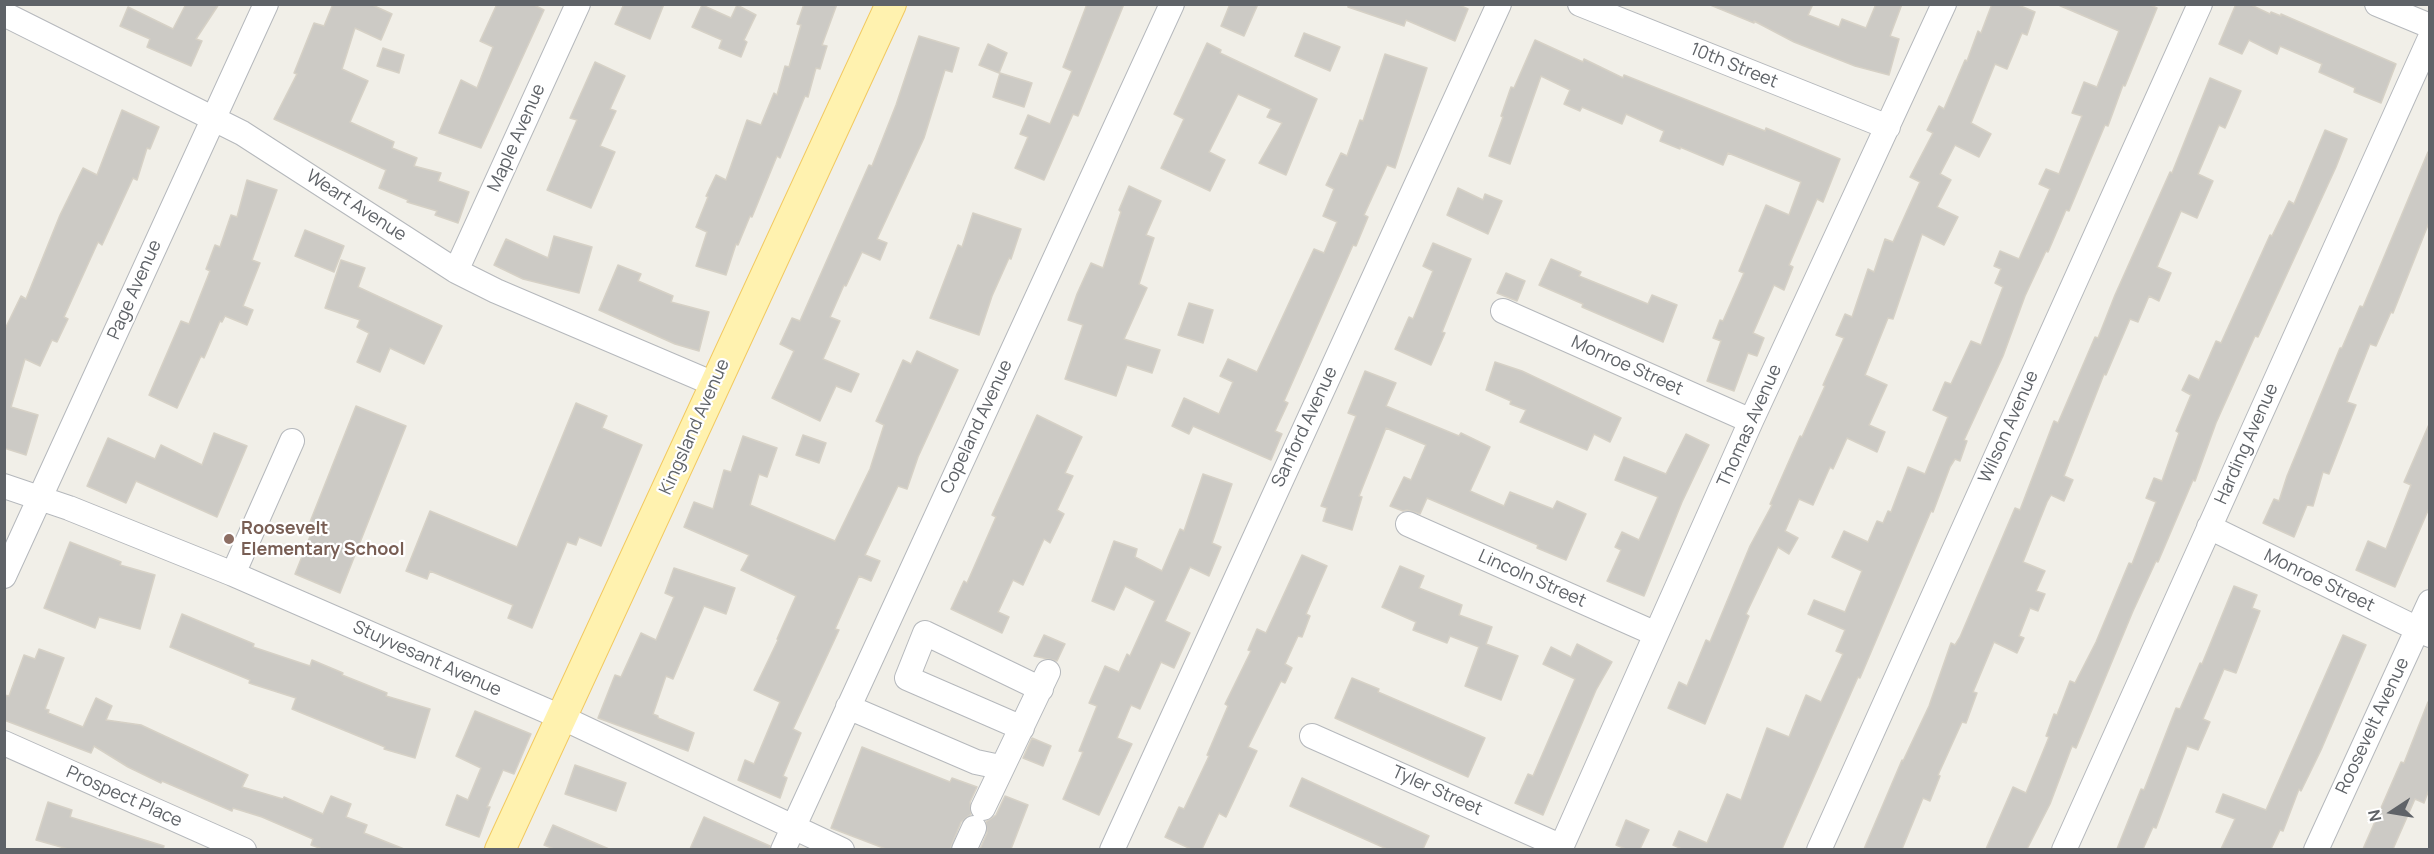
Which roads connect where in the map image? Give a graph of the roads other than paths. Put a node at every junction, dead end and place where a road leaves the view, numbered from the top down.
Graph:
1 (266, 4) edge
2 (578, 4) edge
3 (891, 4) edge
4 (1172, 4) edge
5 (1499, 4) edge
6 (1580, 4) edge
7 (1944, 4) edge
8 (2200, 4) edge
9 (2377, 4) edge
10 (4, 14) edge
11 (2430, 26) edge
12 (2430, 38) edge
13 (214, 117) junction
14 (1888, 127) junction
15 (456, 271) junction
16 (1503, 311) dead end
17 (714, 384) junction
18 (1751, 421) junction
19 (292, 441) dead end
20 (4, 486) edge
21 (41, 498) junction
22 (1408, 524) dead end
23 (2209, 527) junction
24 (233, 574) junction
25 (4, 576) edge
26 (2430, 602) edge
27 (2423, 632) edge
28 (1656, 634) junction
29 (877, 643) junction
30 (911, 667) junction
31 (848, 707) junction
32 (563, 718) junction
33 (1022, 728) junction
34 (1312, 736) dead end
35 (4, 743) edge
36 (1004, 764) junction
37 (974, 828) edge
38 (788, 839) edge
39 (193, 840) edge
40 (1561, 848) edge
41 (244, 849) edge
42 (500, 849) edge
43 (842, 849) edge
44 (1112, 849) edge
45 (1819, 849) edge
46 (2064, 849) edge
47 (2316, 849) edge

1 - 13 street, Page Avenue
2 - 15 street, Maple Avenue
3 - 17 main road, Kingsland Avenue
4 - 29 street, Copeland Avenue
5 - 44 street, Sanford Avenue
6 - 14 street, 10th Street
7 - 14 street, Thomas Avenue
8 - 45 street, Wilson Avenue
9 - 11 street
10 - 13 street, Weart Avenue
12 - 23 street, Harding Avenue
13 - 15 street, Weart Avenue
13 - 21 street, Page Avenue
14 - 18 street, Thomas Avenue
15 - 17 street, Weart Avenue
16 - 18 street, Monroe Street
17 - 32 main road, Kingsland Avenue
18 - 28 street, Thomas Avenue
19 - 24 street
20 - 21 street, Stuyvesant Avenue
21 - 24 street, Stuyvesant Avenue
21 - 25 street, Page Avenue
22 - 28 street, Lincoln Street
23 - 27 street, Monroe Street
23 - 46 street, Harding Avenue
24 - 32 street, Stuyvesant Avenue
26 - 27 street, Roosevelt Avenue
27 - 47 street, Roosevelt Avenue
28 - 40 street, Thomas Avenue
29 - 30 street
29 - 31 street, Copeland Avenue
30 - 33 street
30 - 33 street
31 - 36 street
31 - 38 street, Copeland Avenue
32 - 38 street, Stuyvesant Avenue
32 - 42 main road, Kingsland Avenue
33 - 36 street
34 - 40 street, Tyler Street
35 - 39 street, Prospect Place
36 - 37 street
38 - 43 street, Stuyvesant Avenue
39 - 41 street, Prospect Place

